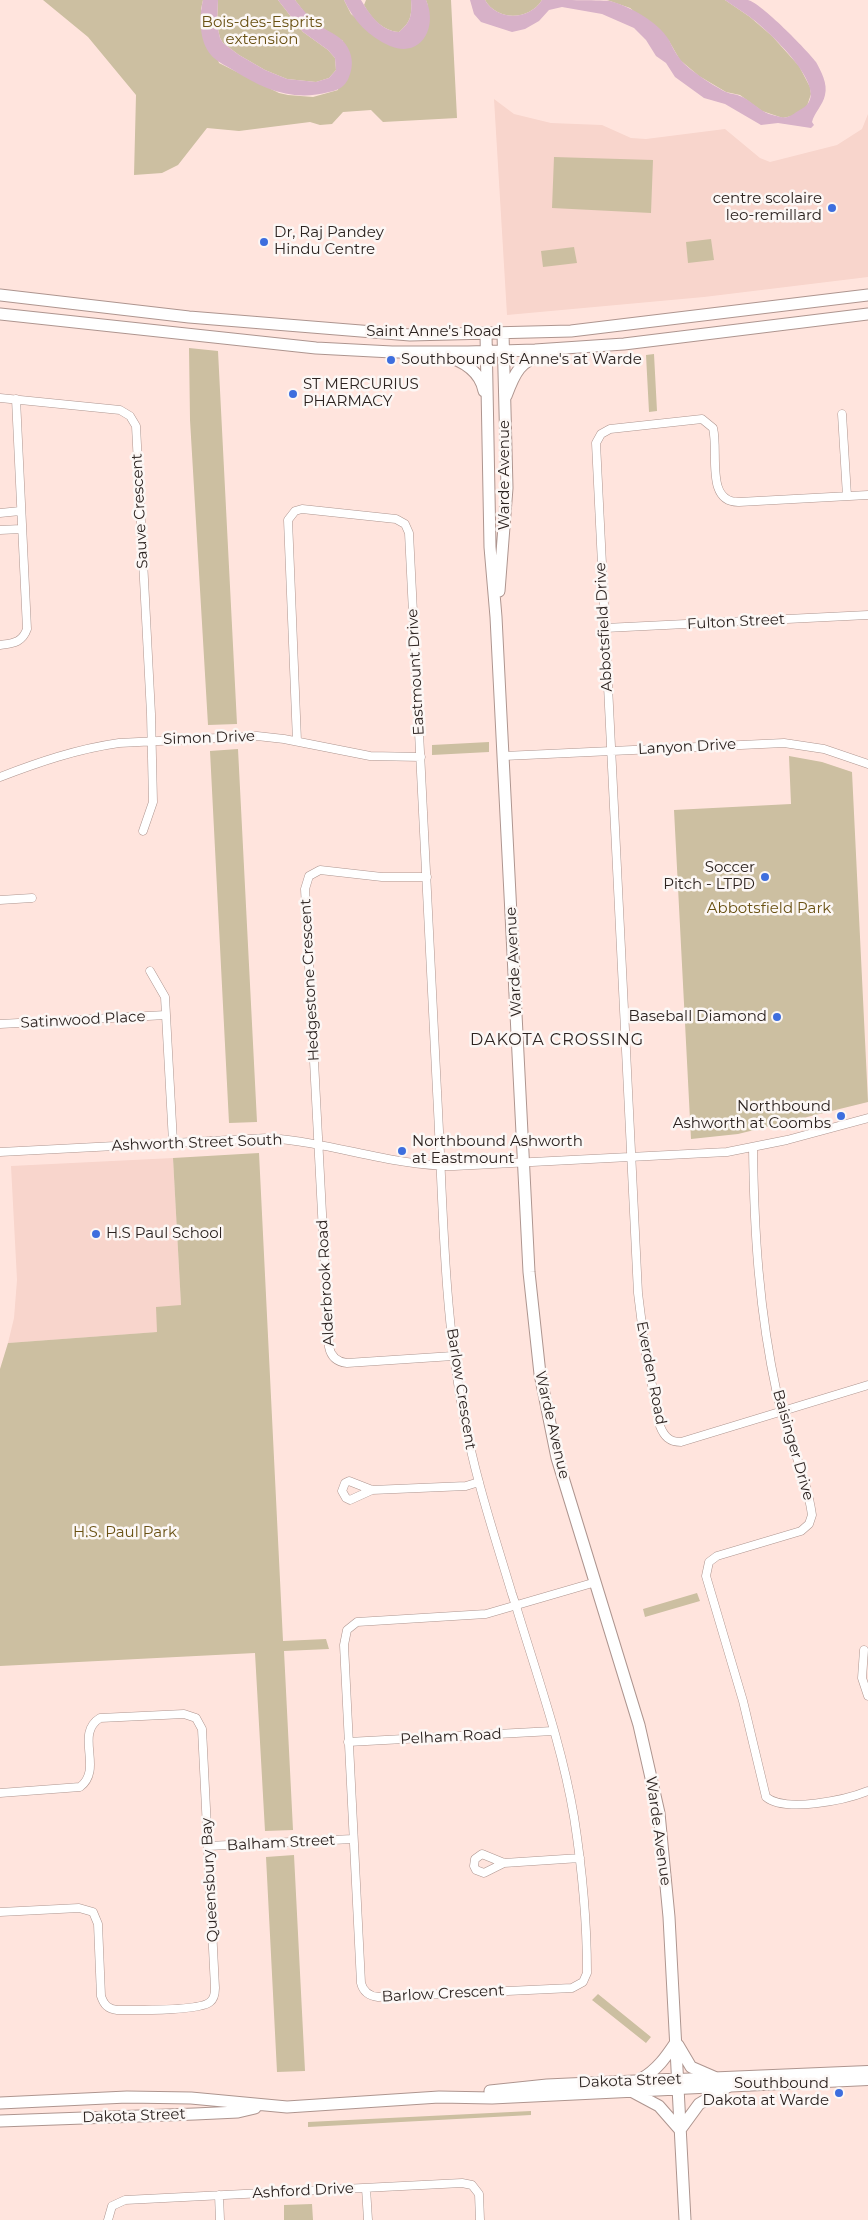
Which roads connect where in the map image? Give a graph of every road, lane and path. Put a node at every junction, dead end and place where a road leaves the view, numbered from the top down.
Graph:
1 (0, 295) edge
2 (868, 295) edge
3 (0, 314) edge
4 (868, 314) edge
5 (503, 333) junction
6 (486, 334) junction
7 (571, 347) junction
8 (485, 351) junction
9 (503, 351) junction
10 (431, 352) junction
11 (0, 398) edge
12 (16, 399) junction
13 (504, 400) junction
14 (487, 409) junction
15 (842, 414) dead end
16 (868, 495) edge
17 (847, 496) junction
18 (20, 512) junction
19 (0, 513) edge
20 (21, 529) junction
21 (0, 530) edge
22 (868, 615) edge
23 (496, 617) junction
24 (605, 628) junction
25 (0, 645) edge
26 (152, 741) junction
27 (297, 741) junction
28 (611, 751) junction
29 (504, 756) junction
30 (420, 757) junction
31 (868, 764) edge
32 (0, 777) edge
33 (143, 831) dead end
34 (427, 877) junction
35 (32, 898) dead end
36 (0, 900) edge
37 (150, 971) dead end
38 (166, 1016) junction
39 (0, 1024) edge
40 (868, 1118) edge
41 (173, 1142) junction
42 (317, 1145) junction
43 (753, 1148) junction
44 (0, 1152) edge
45 (631, 1157) junction
46 (524, 1162) junction
47 (441, 1166) junction
48 (453, 1356) junction
49 (868, 1385) edge
50 (782, 1411) junction
51 (479, 1482) junction
52 (372, 1490) dead end
53 (596, 1582) junction
54 (516, 1606) junction
55 (864, 1650) dead end
56 (868, 1696) edge
57 (553, 1731) junction
58 (348, 1742) junction
59 (868, 1791) edge
60 (0, 1792) edge
61 (353, 1839) junction
62 (208, 1846) junction
63 (580, 1858) junction
64 (504, 1863) dead end
65 (0, 1912) edge
66 (676, 2042) junction
67 (868, 2071) edge
68 (714, 2078) junction
69 (640, 2080) junction
70 (868, 2080) edge
71 (678, 2084) junction
72 (729, 2086) junction
73 (630, 2091) junction
74 (453, 2098) junction
75 (0, 2103) edge
76 (267, 2106) junction
77 (0, 2121) edge
78 (680, 2130) junction
79 (366, 2188) junction
80 (219, 2196) junction
81 (108, 2220) edge
82 (220, 2220) edge
83 (368, 2220) edge
84 (480, 2220) edge
85 (685, 2220) edge

1 - 6 main road, Saint Anne's Road
2 - 5 main road, Saint Anne's Road
3 - 10 main road, Saint Anne's Road
4 - 7 main road, Saint Anne's Road
5 - 6 main road, Saint Anne's Road
5 - 9 main road, Warde Avenue
6 - 8 main road, Warde Avenue
7 - 9 main road, Saint Anne's Road
7 - 13 main road
8 - 9 main road, Saint Anne's Road
8 - 10 main road, Saint Anne's Road
8 - 14 main road, Warde Avenue
9 - 13 main road, Warde Avenue
10 - 14 main road
11 - 12 street, Sauve Crescent
12 - 18 street
12 - 26 street, Sauve Crescent
13 - 23 main road, Warde Avenue
14 - 23 main road, Warde Avenue
15 - 17 street
16 - 17 street, Abbotsfield Drive
17 - 24 street, Abbotsfield Drive
18 - 19 street
18 - 20 street
20 - 21 street
20 - 25 street
22 - 24 street, Fulton Street
23 - 29 main road, Warde Avenue
24 - 28 street, Abbotsfield Drive
26 - 27 street, Simon Drive
26 - 32 street, Simon Drive
26 - 33 street, Sauve Crescent
27 - 30 street, Simon Drive
27 - 30 street, Eastmount Drive
28 - 29 street, Lanyon Drive
28 - 31 street, Lanyon Drive
28 - 45 street, Abbotsfield Drive
29 - 46 main road, Warde Avenue
30 - 34 street, Eastmount Drive
34 - 42 street, Hedgestone Crescent
34 - 47 street, Eastmount Drive
35 - 36 street
37 - 38 street, Satinwood Place
38 - 39 street, Satinwood Place
38 - 41 street, Satinwood Place
40 - 43 street, Ashworth Street South
41 - 42 street, Ashworth Street South
41 - 44 street, Ashworth Street South
42 - 47 street, Ashworth Street South
42 - 48 street, Alderbrook Road
43 - 45 street, Ashworth Street South
43 - 50 street, Baisinger Drive
45 - 46 street, Ashworth Street South
45 - 50 street, Everden Road
46 - 47 street, Ashworth Street South
46 - 53 main road, Warde Avenue
47 - 48 street, Barlow Crescent
48 - 51 street, Barlow Crescent
49 - 50 street, Everden Road
50 - 59 street, Baisinger Drive
51 - 52 street
51 - 54 street, Barlow Crescent
53 - 54 street, Barlow Crescent
53 - 66 main road, Warde Avenue
54 - 57 street, Barlow Crescent
54 - 58 street, Barlow Crescent
55 - 56 street
57 - 58 street, Pelham Road
57 - 63 street, Barlow Crescent
58 - 61 street, Barlow Crescent
60 - 62 street, Queensbury Bay
61 - 62 street, Balham Street
61 - 63 street, Barlow Crescent
62 - 65 street, Queensbury Bay
63 - 64 street
66 - 68 main road
66 - 69 main road
66 - 71 main road, Warde Avenue
67 - 68 street, Dakota Street
68 - 71 street, Dakota Street
69 - 71 main road, Dakota Street
69 - 74 main road, Dakota Street
70 - 72 street, Dakota Street
71 - 72 street, Dakota Street
71 - 73 main road, Dakota Street
71 - 78 main road, Warde Avenue
72 - 78 main road
73 - 74 main road, Dakota Street
73 - 78 main road
74 - 76 main road, Dakota Street
75 - 76 main road, Dakota Street
76 - 77 main road, Dakota Street
78 - 85 main road, Warde Avenue
79 - 80 street, Ashford Drive
79 - 83 street
79 - 84 street, Ashford Drive
80 - 81 street, Ashford Drive
80 - 82 street

